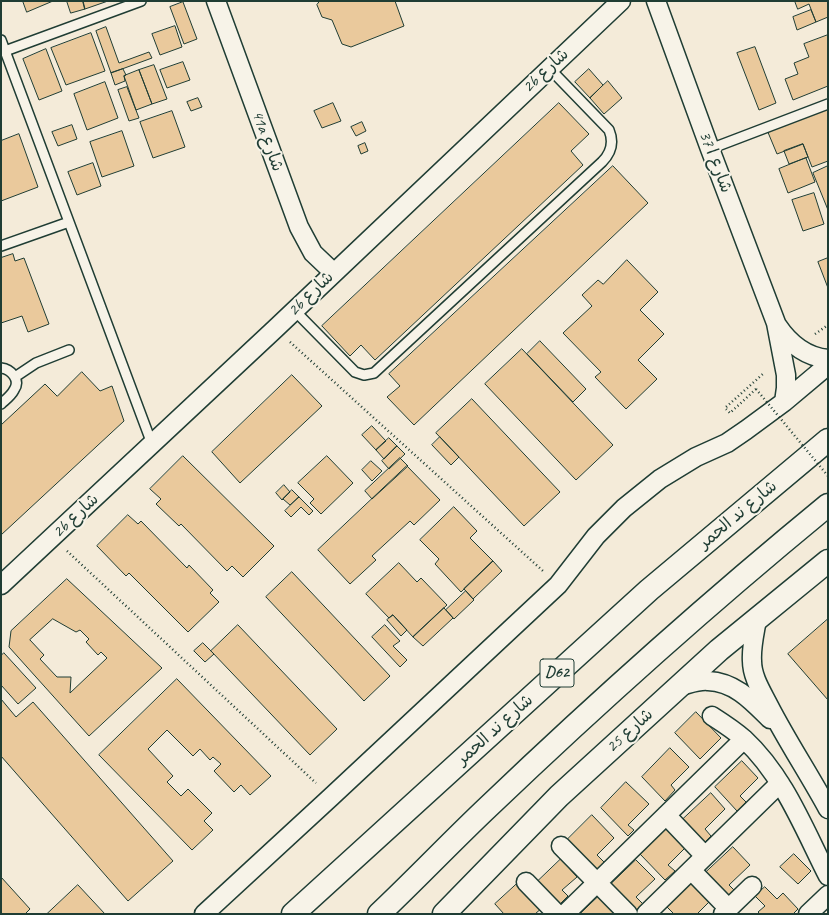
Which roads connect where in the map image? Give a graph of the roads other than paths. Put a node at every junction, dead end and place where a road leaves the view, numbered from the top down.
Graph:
1 (141, 1) edge
2 (216, 1) edge
3 (621, 1) edge
4 (656, 1) edge
5 (1, 40) edge
6 (5, 50) junction
7 (549, 68) junction
8 (828, 104) edge
9 (710, 149) junction
10 (69, 222) junction
11 (1, 246) edge
12 (334, 272) junction
13 (294, 310) junction
14 (776, 323) junction
15 (69, 350) dead end
16 (828, 359) edge
17 (828, 365) edge
18 (1, 368) edge
19 (15, 377) junction
20 (784, 402) junction
21 (1, 404) edge
22 (828, 440) edge
23 (152, 444) junction
24 (828, 505) edge
25 (828, 561) edge
26 (1, 585) edge
27 (757, 619) junction
28 (680, 686) junction
29 (712, 716) dead end
30 (782, 731) junction
31 (744, 739) junction
32 (780, 783) junction
33 (828, 809) edge
34 (666, 815) junction
35 (561, 846) dead end
36 (705, 856) junction
37 (691, 870) junction
38 (828, 876) edge
39 (526, 882) dead end
40 (597, 883) junction
41 (752, 886) dead end
42 (828, 895) edge
43 (654, 911) edge
44 (726, 911) edge
45 (204, 914) edge
46 (293, 914) edge
47 (379, 914) edge
48 (444, 914) edge
49 (557, 914) edge
50 (565, 914) edge
51 (628, 914) edge
52 (808, 914) edge

1 - 6 lane
2 - 12 street, 41a شارع
3 - 7 street, 2b شارع
4 - 9 street, شارع ا 37
5 - 6 lane
6 - 10 lane
7 - 12 street, 2b شارع
7 - 13 lane
8 - 9 lane
9 - 14 street, شارع ا 37
10 - 11 lane
10 - 23 lane
12 - 13 street, 2b شارع
13 - 23 street, 2b شارع
14 - 16 street, شارع ا 37
14 - 20 street, شارع ا 37
15 - 19 lane
17 - 20 street
18 - 19 lane
19 - 21 lane
20 - 45 street
22 - 46 main road, شارع ند الحمر / D62
23 - 26 street, 2b شارع
24 - 47 main road
25 - 27 main road, شارع 25
27 - 28 main road, شارع 25
27 - 30 street
28 - 30 street
28 - 48 main road, شارع 25
29 - 31 street
30 - 33 street
31 - 32 street
31 - 34 street
32 - 36 street
32 - 38 street
34 - 36 street
34 - 40 street
35 - 40 street
36 - 37 street
37 - 43 street
37 - 44 street
39 - 49 street
40 - 50 street
40 - 51 street
41 - 44 street
42 - 52 street

